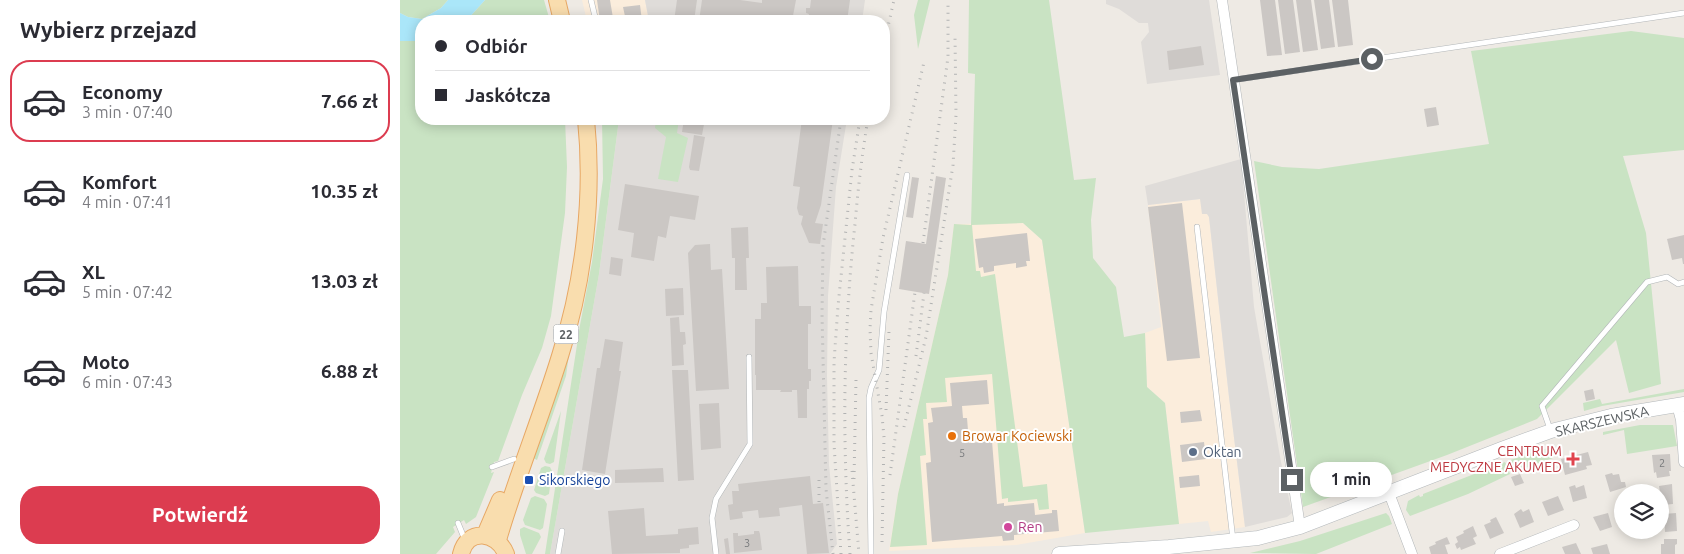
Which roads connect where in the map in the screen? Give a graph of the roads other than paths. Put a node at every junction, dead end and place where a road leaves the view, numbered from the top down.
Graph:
1 (557, 0) edge
2 (566, 0) edge
3 (591, 0) edge
4 (1222, 0) edge
5 (1684, 13) edge
6 (561, 15) edge
7 (570, 15) edge
8 (595, 15) edge
9 (1233, 80) junction
10 (577, 125) edge
11 (586, 125) edge
12 (907, 175) dead end
13 (1197, 227) dead end
14 (1684, 282) edge
15 (749, 357) dead end
16 (1681, 405) edge
17 (1551, 431) junction
18 (514, 459) junction
19 (1684, 462) edge
20 (492, 468) dead end
21 (1388, 493) junction
22 (458, 523) dead end
23 (1574, 525) dead end
24 (1300, 527) junction
25 (562, 531) dead end
26 (1234, 540) junction
27 (497, 543) edge
28 (464, 548) edge
29 (1169, 551) edge
30 (558, 554) edge
31 (716, 554) edge
32 (871, 554) edge
33 (1059, 554) edge
34 (1412, 554) edge
35 (1500, 554) edge

1 - 6 main road
2 - 7 main road
3 - 8 lane
4 - 9 street
5 - 9 lane
9 - 24 street
10 - 18 main road, 22
11 - 27 main road, 22
12 - 32 lane
13 - 26 lane
14 - 17 lane
15 - 31 lane
16 - 17 main road, SKARSZEWSKA
16 - 19 street
17 - 21 main road, SKARSZEWSKA
18 - 20 lane
18 - 27 main road, 22
21 - 24 main road, SKARSZEWSKA
21 - 34 street
22 - 28 lane
23 - 35 street
24 - 26 main road, SKARSZEWSKA
25 - 30 lane
26 - 29 main road, SKARSZEWSKA
27 - 28 main road
29 - 33 main road, SKARSZEWSKA

